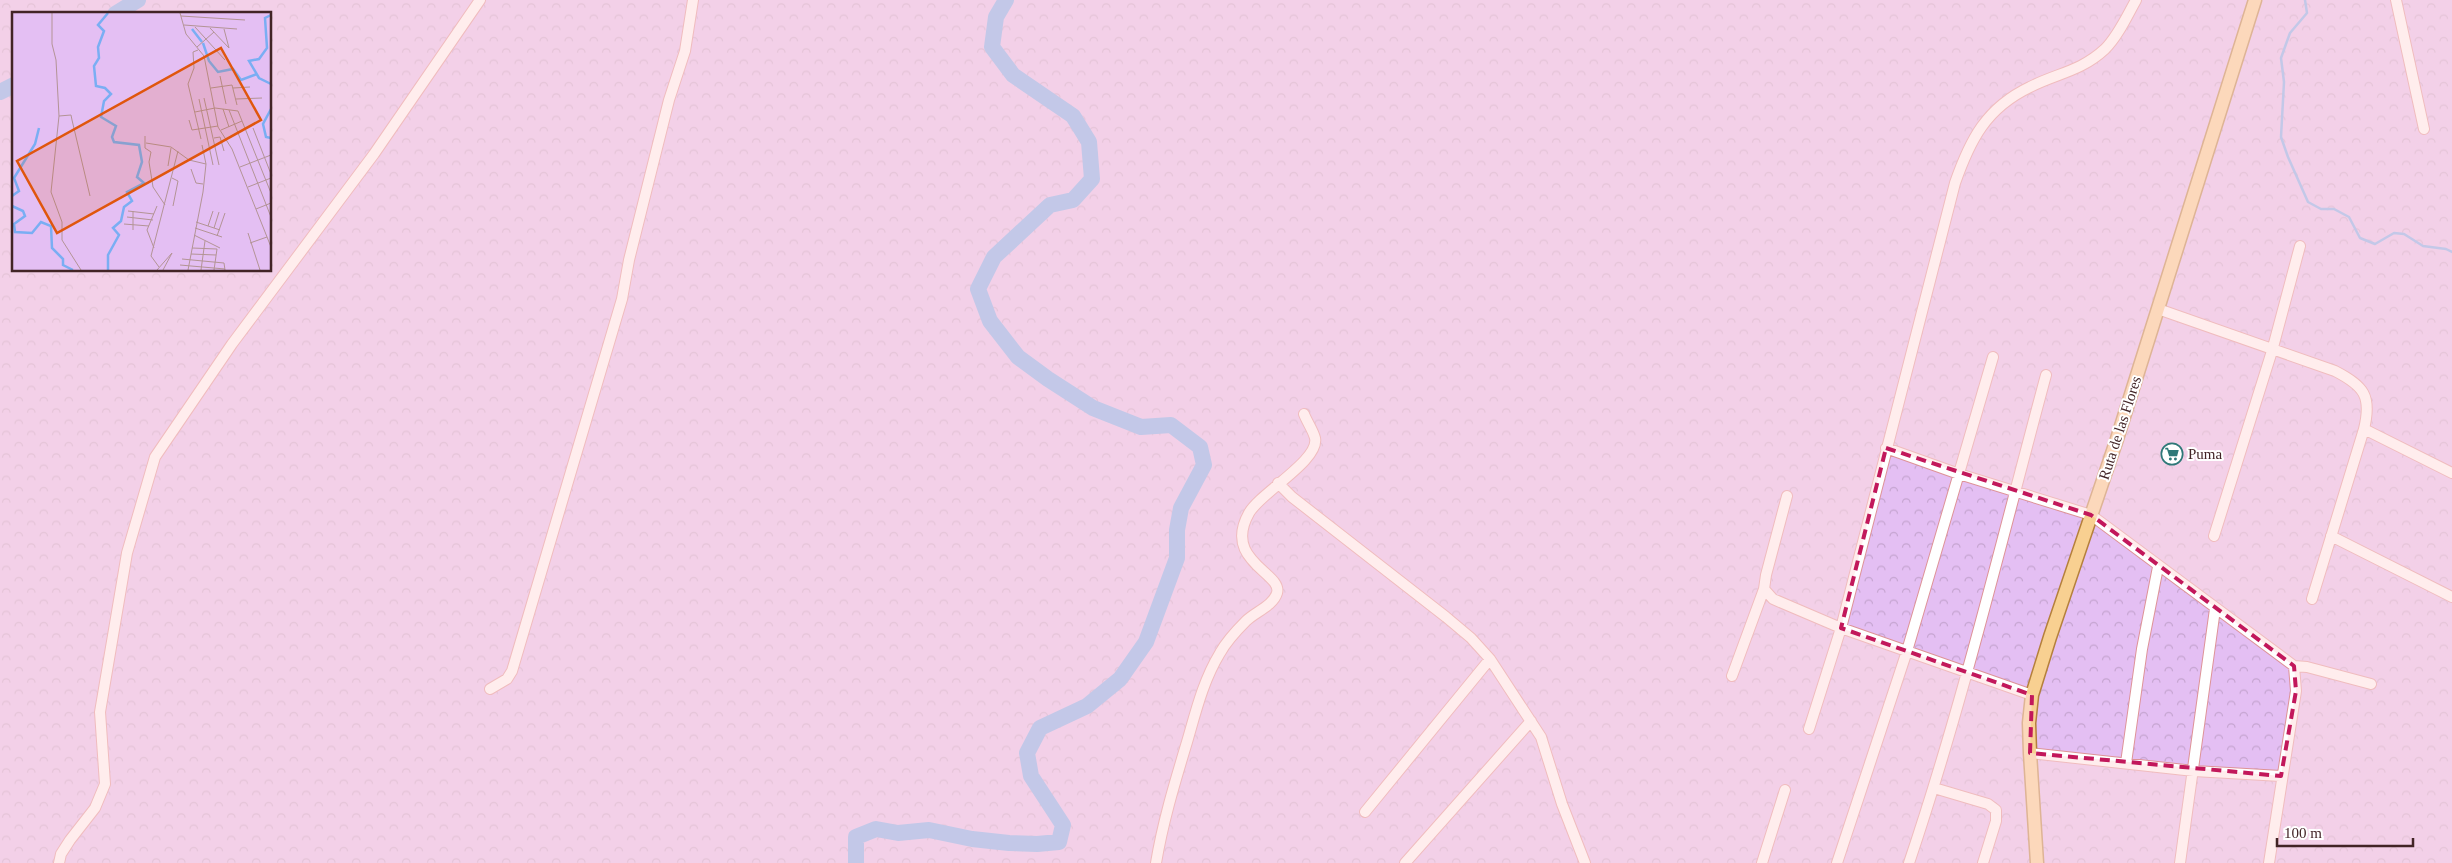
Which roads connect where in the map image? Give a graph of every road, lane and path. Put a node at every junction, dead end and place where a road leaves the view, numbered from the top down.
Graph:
1 (480, 0) edge
2 (693, 0) edge
3 (2136, 0) edge
4 (2255, 0) edge
5 (2396, 0) edge
6 (2424, 129) dead end
7 (2300, 246) dead end
8 (2158, 309) junction
9 (2272, 351) junction
10 (1992, 357) dead end
11 (2046, 375) dead end
12 (1304, 414) dead end
13 (2364, 428) junction
14 (1886, 448) junction
15 (2452, 473) edge
16 (1958, 474) junction
17 (1278, 484) junction
18 (2015, 491) junction
19 (1787, 496) dead end
20 (2091, 516) junction
21 (2214, 536) dead end
22 (2331, 536) junction
23 (2158, 567) junction
24 (1764, 589) junction
25 (2452, 597) edge
26 (2312, 599) dead end
27 (2216, 609) junction
28 (1841, 628) junction
29 (1907, 651) junction
30 (1490, 659) junction
31 (2294, 666) junction
32 (1968, 672) junction
33 (1732, 676) dead end
34 (2371, 684) dead end
35 (490, 688) dead end
36 (2032, 695) junction
37 (1531, 720) junction
38 (1808, 728) dead end
39 (2030, 753) junction
40 (2126, 763) junction
41 (2194, 771) junction
42 (2281, 776) junction
43 (1934, 788) junction
44 (1785, 790) dead end
45 (1365, 812) dead end
46 (59, 863) edge
47 (1156, 863) edge
48 (1405, 863) edge
49 (1585, 863) edge
50 (1762, 863) edge
51 (1837, 863) edge
52 (1909, 863) edge
53 (1983, 863) edge
54 (2036, 863) edge
55 (2180, 863) edge
56 (2269, 863) edge

1 - 46 street
2 - 35 street
3 - 14 street
4 - 8 main road, Ruta de las Flores
5 - 6 street
7 - 9 street
8 - 9 street
8 - 20 main road, Ruta de las Flores
9 - 13 street
9 - 21 street
10 - 16 street
11 - 18 street
12 - 17 street
13 - 15 street
13 - 22 street
14 - 16 street
14 - 28 street
16 - 18 street
16 - 29 street
17 - 30 street
17 - 47 street
18 - 20 street
18 - 32 street
19 - 24 street
20 - 23 street
20 - 36 main road, Ruta de las Flores
22 - 25 street
22 - 26 street
23 - 27 street
23 - 40 street
24 - 28 street
24 - 33 street
27 - 31 street
27 - 41 street
28 - 29 street
28 - 38 street
29 - 32 street
29 - 51 street
30 - 37 street
30 - 45 street
31 - 34 street
31 - 42 street
32 - 36 street
32 - 43 street
36 - 39 main road, Ruta de las Flores
37 - 48 street
37 - 49 street
39 - 40 street
39 - 54 main road, Ruta de las Flores
40 - 41 street
41 - 42 street
41 - 55 street
42 - 56 street
43 - 52 street
43 - 53 street
44 - 50 street

